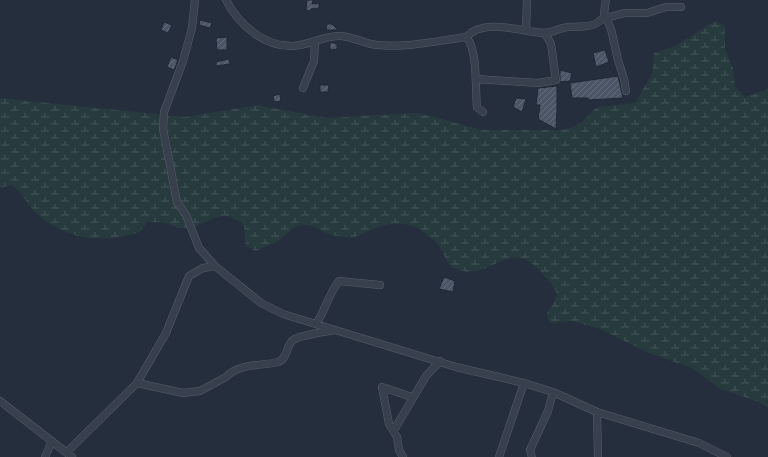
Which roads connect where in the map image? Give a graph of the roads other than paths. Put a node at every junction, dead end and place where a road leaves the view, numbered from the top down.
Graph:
1 (195, 0) edge
2 (226, 0) edge
3 (527, 0) edge
4 (606, 0) edge
5 (675, 0) edge
6 (681, 7) dead end
7 (672, 8) junction
8 (605, 16) junction
9 (526, 29) junction
10 (545, 33) junction
11 (466, 36) junction
12 (315, 41) junction
13 (476, 79) junction
14 (303, 88) dead end
15 (626, 91) dead end
16 (483, 112) dead end
17 (215, 266) junction
18 (380, 285) dead end
19 (316, 324) junction
20 (337, 329) junction
21 (440, 361) junction
22 (138, 383) junction
23 (524, 383) junction
24 (553, 392) junction
25 (412, 397) junction
26 (0, 401) edge
27 (597, 412) junction
28 (394, 430) junction
29 (52, 441) junction
30 (70, 455) edge
31 (45, 457) edge
32 (403, 457) edge
33 (499, 457) edge
34 (532, 457) edge
35 (598, 457) edge
36 (727, 457) edge

1 - 17 street
2 - 12 street
3 - 9 street
4 - 8 street
5 - 7 street
6 - 7 street
7 - 8 street
8 - 10 street
8 - 15 street
9 - 10 street
9 - 11 street
10 - 13 street
11 - 12 street
11 - 13 street
12 - 14 street
13 - 16 street
17 - 19 street
17 - 22 street
18 - 19 street
19 - 20 street
20 - 21 street
20 - 22 street
21 - 23 street
21 - 25 street
22 - 30 street
23 - 24 street
23 - 33 street
24 - 27 street
24 - 34 street
25 - 28 street
25 - 28 street
26 - 29 street
27 - 35 street
27 - 36 street
28 - 32 street
29 - 30 street
29 - 31 street

